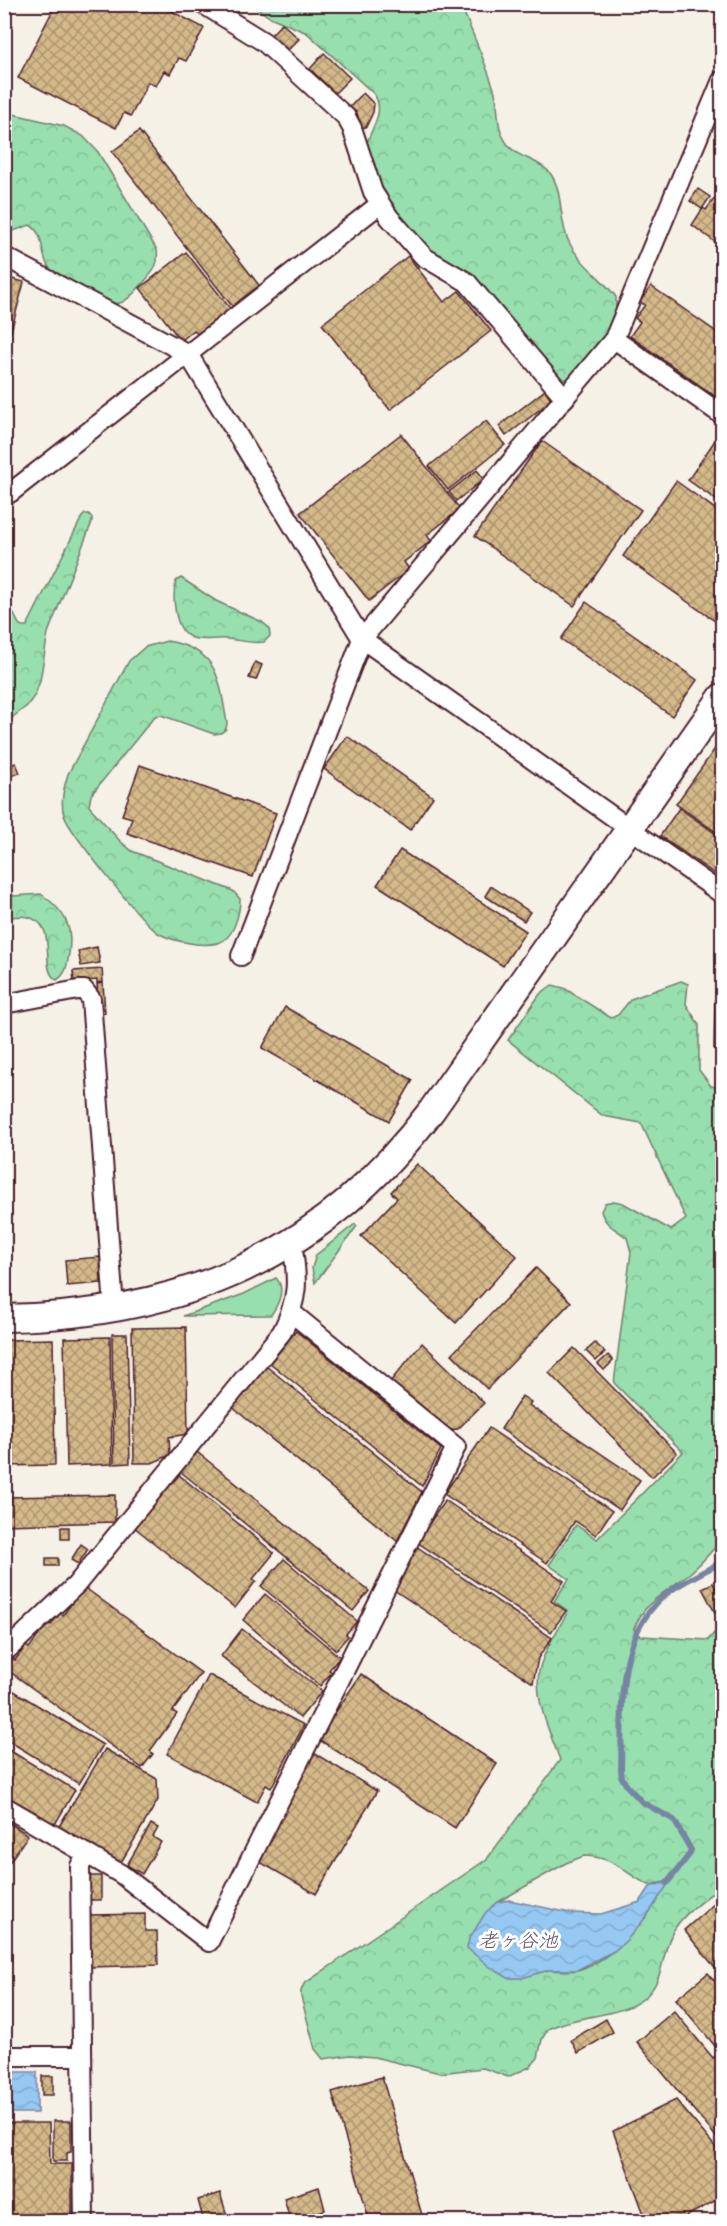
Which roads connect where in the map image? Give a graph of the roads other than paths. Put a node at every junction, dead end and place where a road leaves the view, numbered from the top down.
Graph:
1 (203, 4) edge
2 (723, 80) edge
3 (380, 204) junction
4 (4, 260) edge
5 (614, 339) junction
6 (188, 354) junction
7 (565, 398) junction
8 (723, 415) edge
9 (10, 493) dead end
10 (362, 639) junction
11 (723, 698) edge
12 (630, 829) junction
13 (723, 894) edge
14 (241, 956) dead end
15 (4, 1004) edge
16 (292, 1243) junction
17 (114, 1308) junction
18 (292, 1313) junction
19 (4, 1318) edge
20 (4, 1653) edge
21 (4, 1806) edge
22 (87, 1854) junction
23 (4, 2056) edge
24 (82, 2056) junction
25 (84, 2222) edge

1 - 3 street
2 - 5 street
3 - 6 street
3 - 7 street
4 - 6 street
5 - 7 street
5 - 8 street
6 - 9 street
6 - 10 street
7 - 10 street
10 - 12 street
10 - 14 street
11 - 12 street
12 - 13 street
12 - 16 street
15 - 17 street
16 - 17 street
16 - 18 street
17 - 19 street
18 - 20 street
18 - 22 street
21 - 22 street
22 - 24 street
23 - 24 street
24 - 25 street

